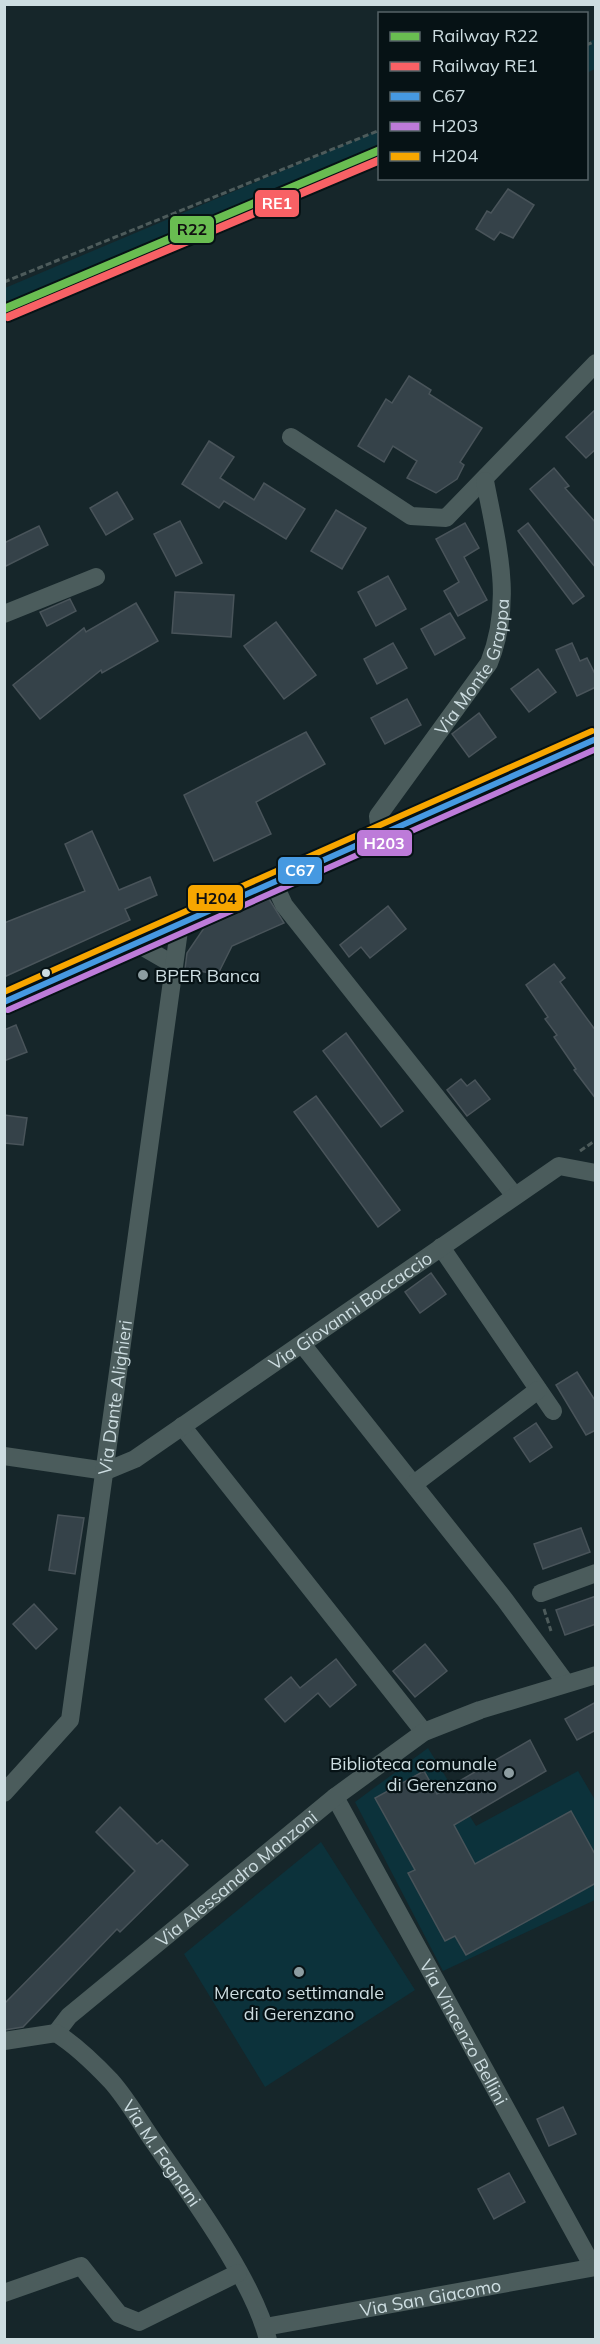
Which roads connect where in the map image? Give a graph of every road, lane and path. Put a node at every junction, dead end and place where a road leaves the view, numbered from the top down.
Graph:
1 (378, 131) edge
2 (4, 282) edge
3 (596, 363) edge
4 (291, 437) dead end
5 (485, 481) junction
6 (96, 577) dead end
7 (4, 614) edge
8 (596, 739) edge
9 (380, 833) junction
10 (273, 881) junction
11 (180, 923) junction
12 (136, 943) junction
13 (172, 975) junction
14 (4, 1002) edge
15 (596, 1173) edge
16 (515, 1196) junction
17 (441, 1247) junction
18 (302, 1344) junction
19 (538, 1390) junction
20 (552, 1411) dead end
21 (182, 1426) junction
22 (4, 1456) edge
23 (106, 1471) junction
24 (414, 1485) junction
25 (596, 1573) edge
26 (541, 1593) dead end
27 (596, 1675) edge
28 (566, 1683) junction
29 (424, 1732) junction
30 (4, 1793) edge
31 (335, 1797) junction
32 (56, 2033) junction
33 (4, 2041) edge
34 (594, 2267) edge
35 (238, 2273) junction
36 (4, 2293) edge
37 (267, 2333) edge

1 - 2 path
3 - 5 street
4 - 5 street
5 - 9 street, Via Monte Grappa
6 - 7 street
8 - 9 main road
9 - 10 main road
10 - 11 main road
10 - 16 street
11 - 12 main road
11 - 13 street, Via Dante Alighieri
12 - 13 street
12 - 14 main road
13 - 23 street, Via Dante Alighieri
15 - 16 street, Via Giovanni Boccaccio
16 - 17 street, Via Giovanni Boccaccio
17 - 18 street, Via Giovanni Boccaccio
17 - 19 street
18 - 21 street, Via Giovanni Boccaccio
18 - 24 street
19 - 20 street
19 - 24 street
21 - 23 street, Via Giovanni Boccaccio
21 - 29 street
22 - 23 street
23 - 30 street, Via Dante Alighieri
24 - 28 street
25 - 26 street
27 - 28 street, Via Alessandro Manzoni
28 - 29 street, Via Alessandro Manzoni
29 - 31 street, Via Alessandro Manzoni
31 - 32 street, Via Alessandro Manzoni
31 - 34 street, Via Vincenzo Bellini
32 - 33 street
32 - 35 street, Via M. Fagnani
34 - 37 street, Via San Giacomo
35 - 36 street
35 - 37 street, Via M. Fagnani

